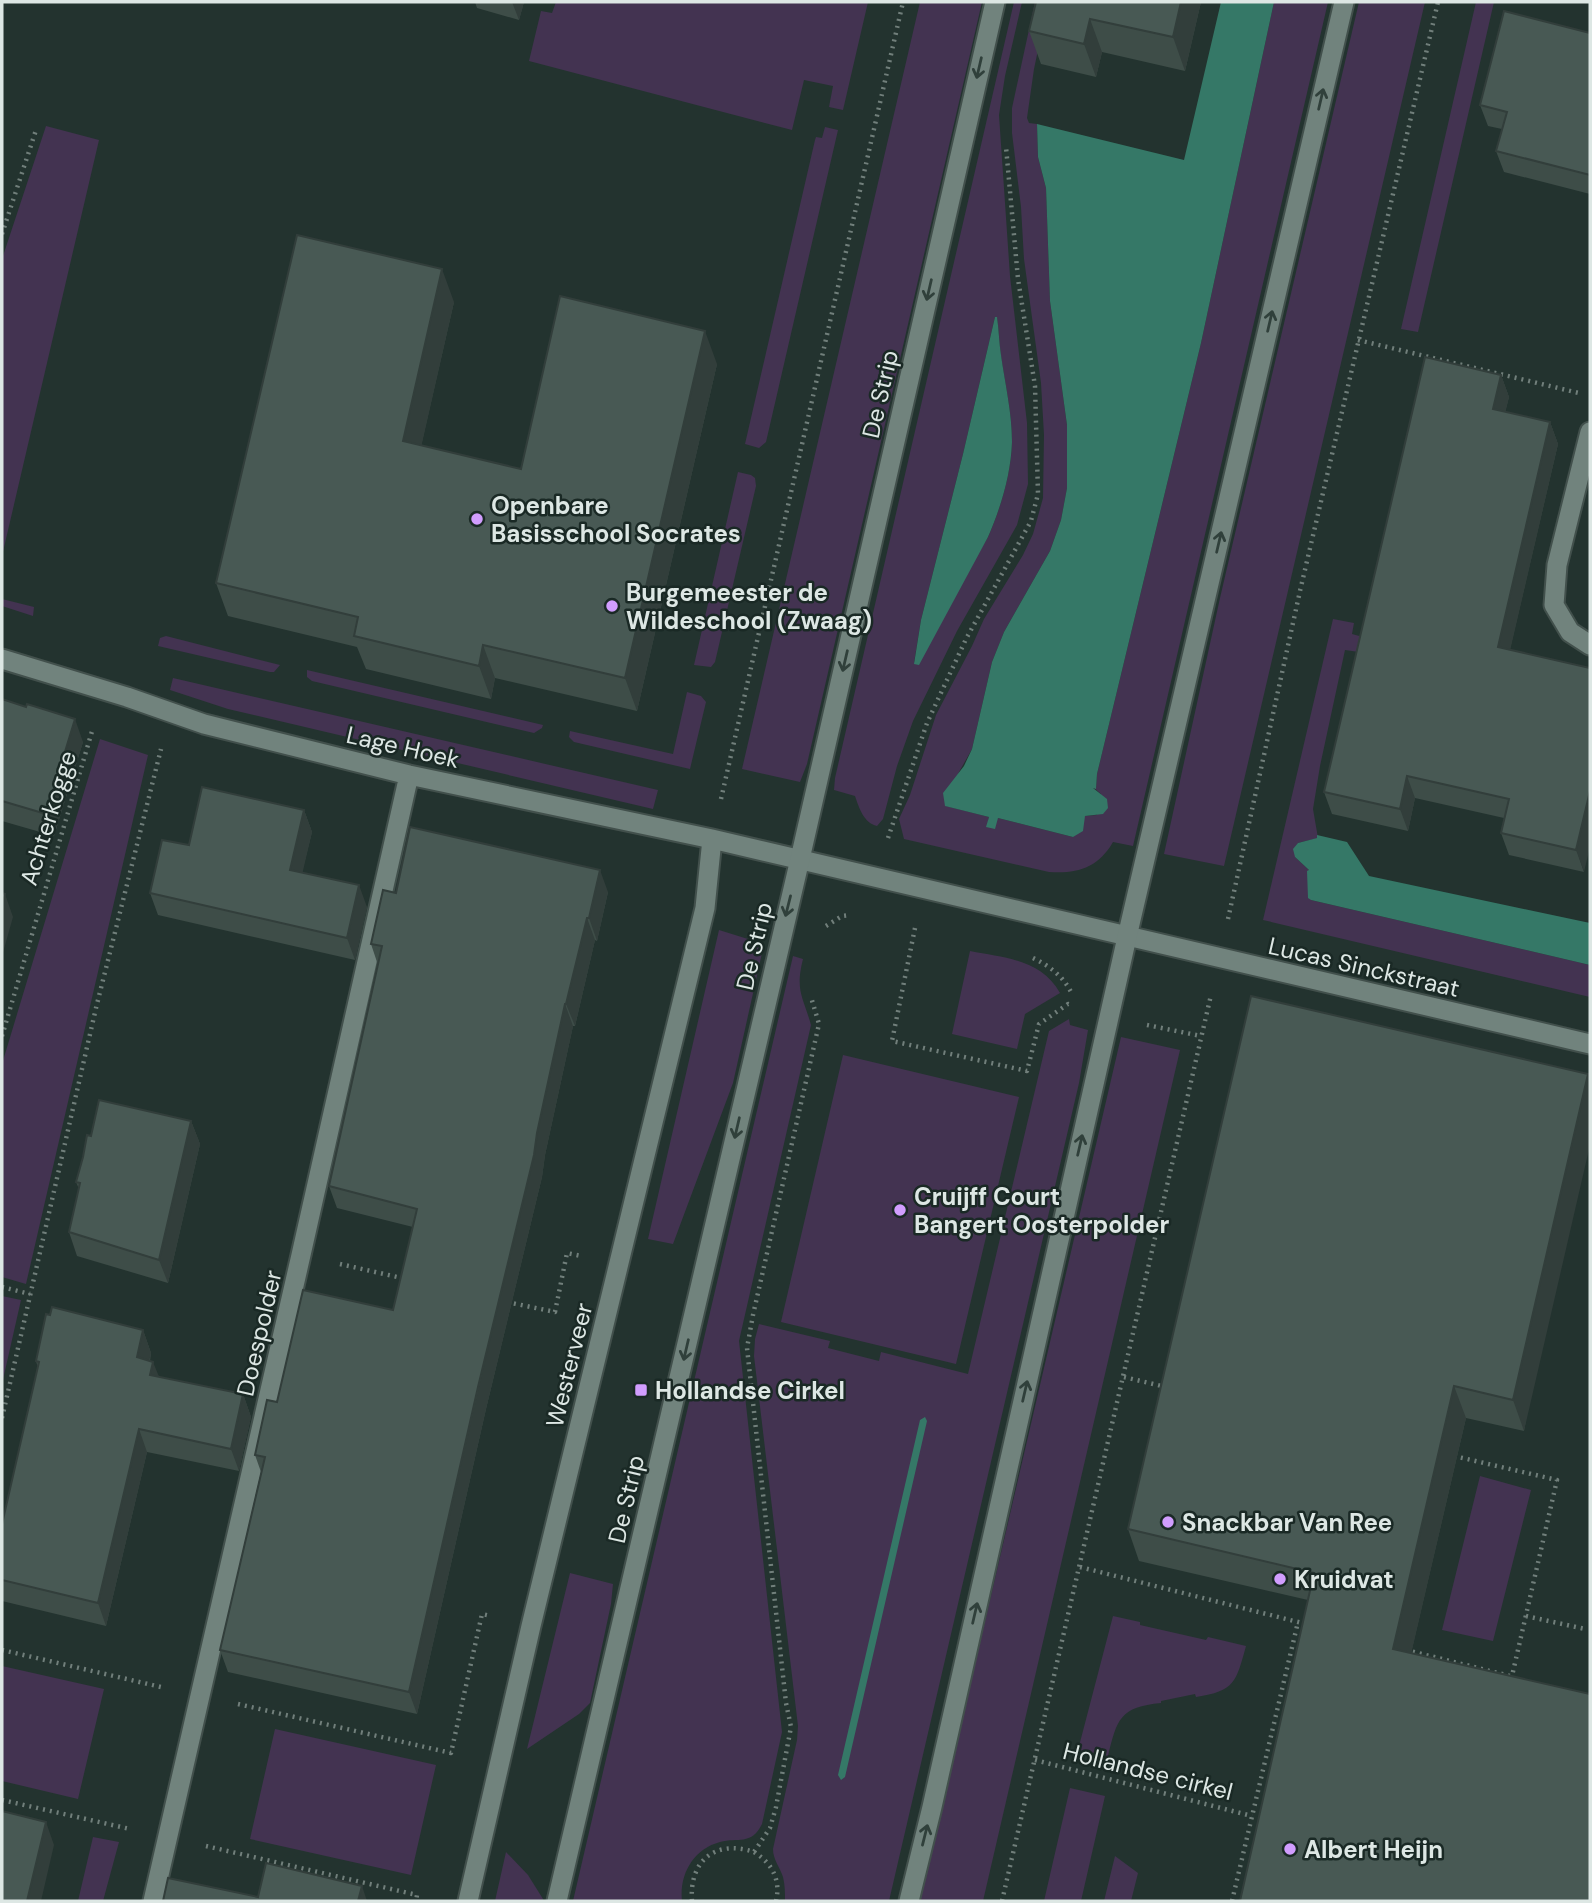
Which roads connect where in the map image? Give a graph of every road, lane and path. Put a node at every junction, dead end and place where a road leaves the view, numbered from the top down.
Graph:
1 (903, 2) edge
2 (995, 2) edge
3 (1344, 2) edge
4 (36, 130) dead end
5 (1006, 141) dead end
6 (2, 234) edge
7 (1358, 340) dead end
8 (1590, 395) edge
9 (1590, 432) edge
10 (1590, 645) edge
11 (2, 659) edge
12 (103, 690) junction
13 (170, 711) junction
14 (409, 775) junction
15 (893, 822) dead end
16 (712, 839) junction
17 (800, 859) junction
18 (861, 914) dead end
19 (903, 925) dead end
20 (781, 937) junction
21 (1127, 937) junction
22 (1026, 955) dead end
23 (810, 995) dead end
24 (1109, 1018) junction
25 (2, 1036) edge
26 (1201, 1036) dead end
27 (1590, 1044) edge
28 (301, 1255) junction
29 (619, 1265) junction
30 (408, 1279) edge
31 (2, 1287) edge
32 (30, 1294) junction
33 (501, 1300) edge
34 (1124, 1377) dead end
35 (1178, 1390) edge
36 (2, 1418) edge
37 (1449, 1454) edge
38 (1080, 1567) dead end
39 (1526, 1616) junction
40 (1298, 1622) junction
41 (531, 1626) junction
42 (1311, 1626) edge
43 (1585, 1629) dead end
44 (1405, 1649) edge
45 (2, 1650) edge
46 (200, 1696) junction
47 (1035, 1760) dead end
48 (2, 1800) edge
49 (1252, 1816) junction
50 (168, 1838) junction
51 (754, 1852) junction
52 (153, 1901) edge
53 (416, 1901) edge
54 (468, 1901) edge
55 (557, 1901) edge
56 (692, 1901) edge
57 (776, 1901) edge
58 (909, 1901) edge
59 (1232, 1901) edge

1 - 16 path
2 -> 17 street, De Strip
21 -> 3 street
4 - 6 path
5 - 15 path
7 - 8 path
9 - 10 street
11 - 12 street, Lage Hoek
12 - 13 street, Lage Hoek
12 - 25 path, Achterkogge
13 - 14 street, Lage Hoek
13 - 32 path
14 - 16 street, Lage Hoek
14 - 28 street, Doespolder
16 - 17 street, Lage Hoek
16 - 29 street, Westerveer
17 -> 20 street, De Strip
17 - 21 street, Lucas Sinckstraat
18 - 20 path
19 - 22 path
20 -> 55 street, De Strip
21 - 24 street
21 - 27 street, Lucas Sinckstraat
23 - 51 path
24 - 26 path
58 -> 24 street
28 - 30 path
28 - 46 street, Doespolder
29 - 33 path
29 - 41 street, Westerveer
31 - 32 path
32 - 36 path
34 - 35 path
37 - 39 path
38 - 40 path
39 - 43 path
39 - 44 path
40 - 42 path
40 - 49 path, Hollandse cirkel
41 - 46 path
41 - 54 street, Westerveer
45 - 46 path
46 - 50 street, Doespolder
47 - 49 path, Hollandse cirkel
48 - 50 path
49 - 59 path, Hollandse cirkel
50 - 52 street, Doespolder
50 - 53 path
51 - 56 path
51 - 57 path

